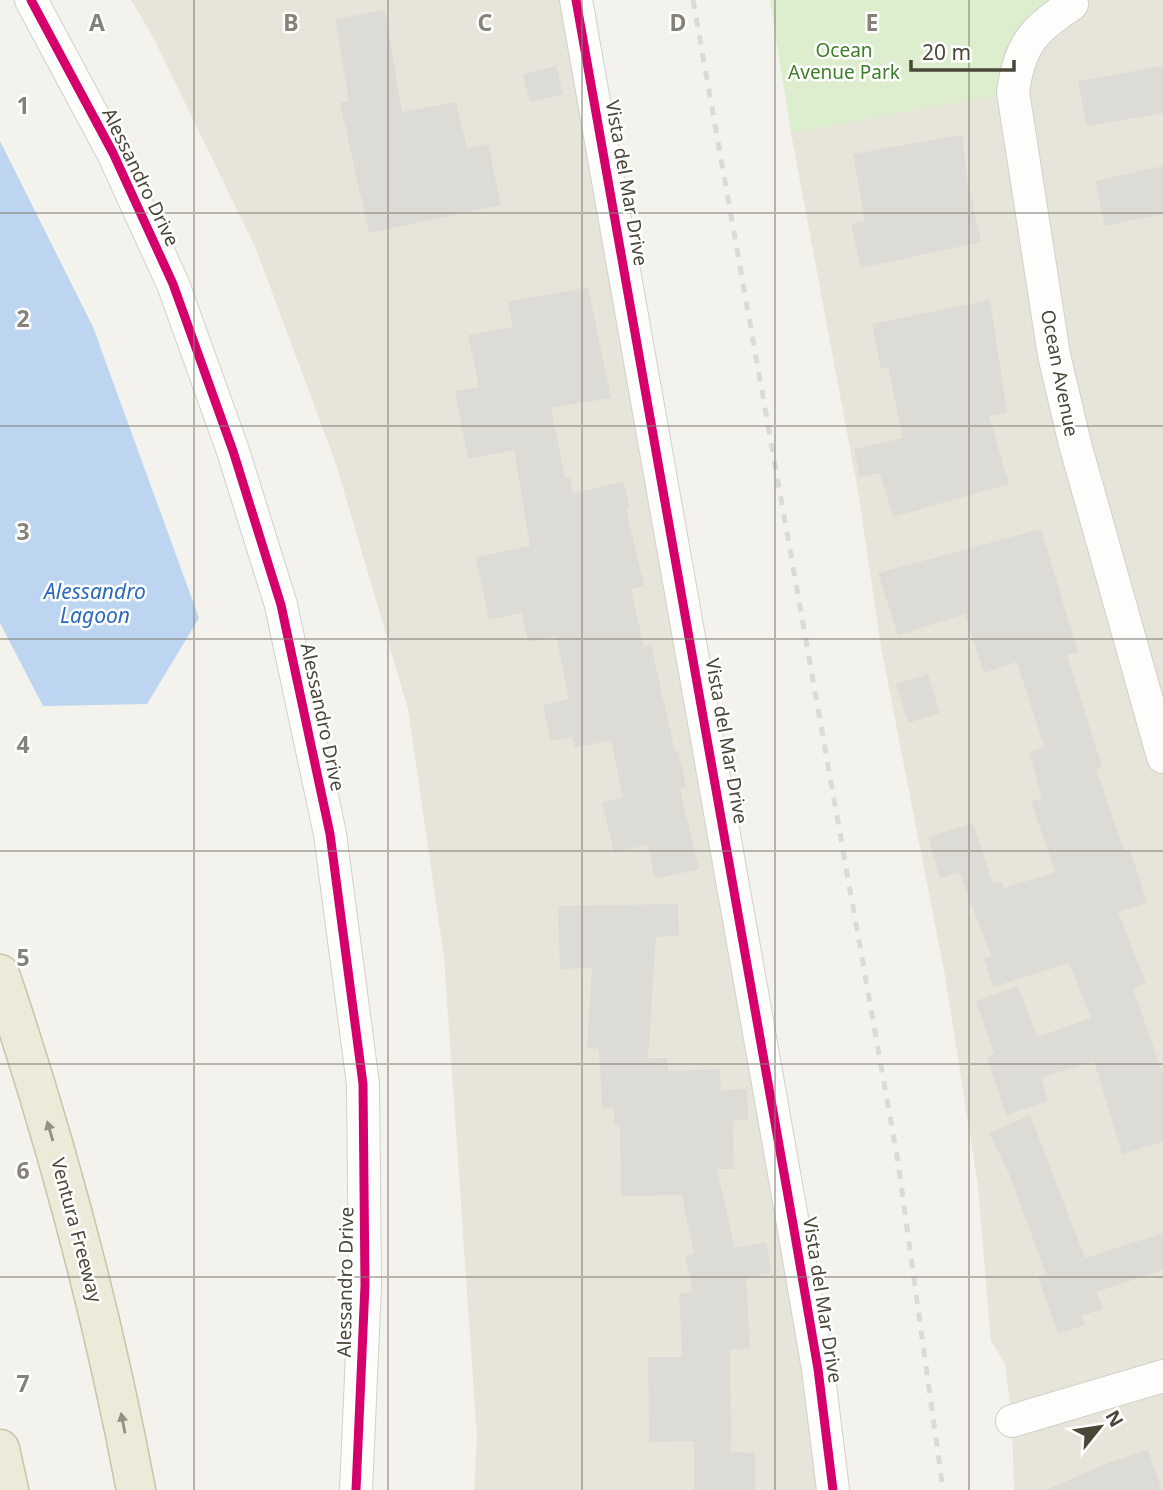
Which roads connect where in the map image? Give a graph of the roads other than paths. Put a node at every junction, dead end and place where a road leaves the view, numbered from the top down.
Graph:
1 (31, 0) edge
2 (576, 0) edge
3 (1072, 4) dead end
4 (1163, 757) edge
5 (0, 974) edge
6 (1163, 1376) edge
7 (1012, 1421) dead end
8 (0, 1449) edge
9 (9, 1490) edge
10 (136, 1490) edge
11 (356, 1490) edge
12 (833, 1490) edge

1 - 11 street, Alessandro Drive
2 - 12 street, Vista del Mar Drive
3 - 4 street, Ocean Avenue
10 -> 5 highway, Ventura Freeway
6 - 7 street
8 - 9 highway

